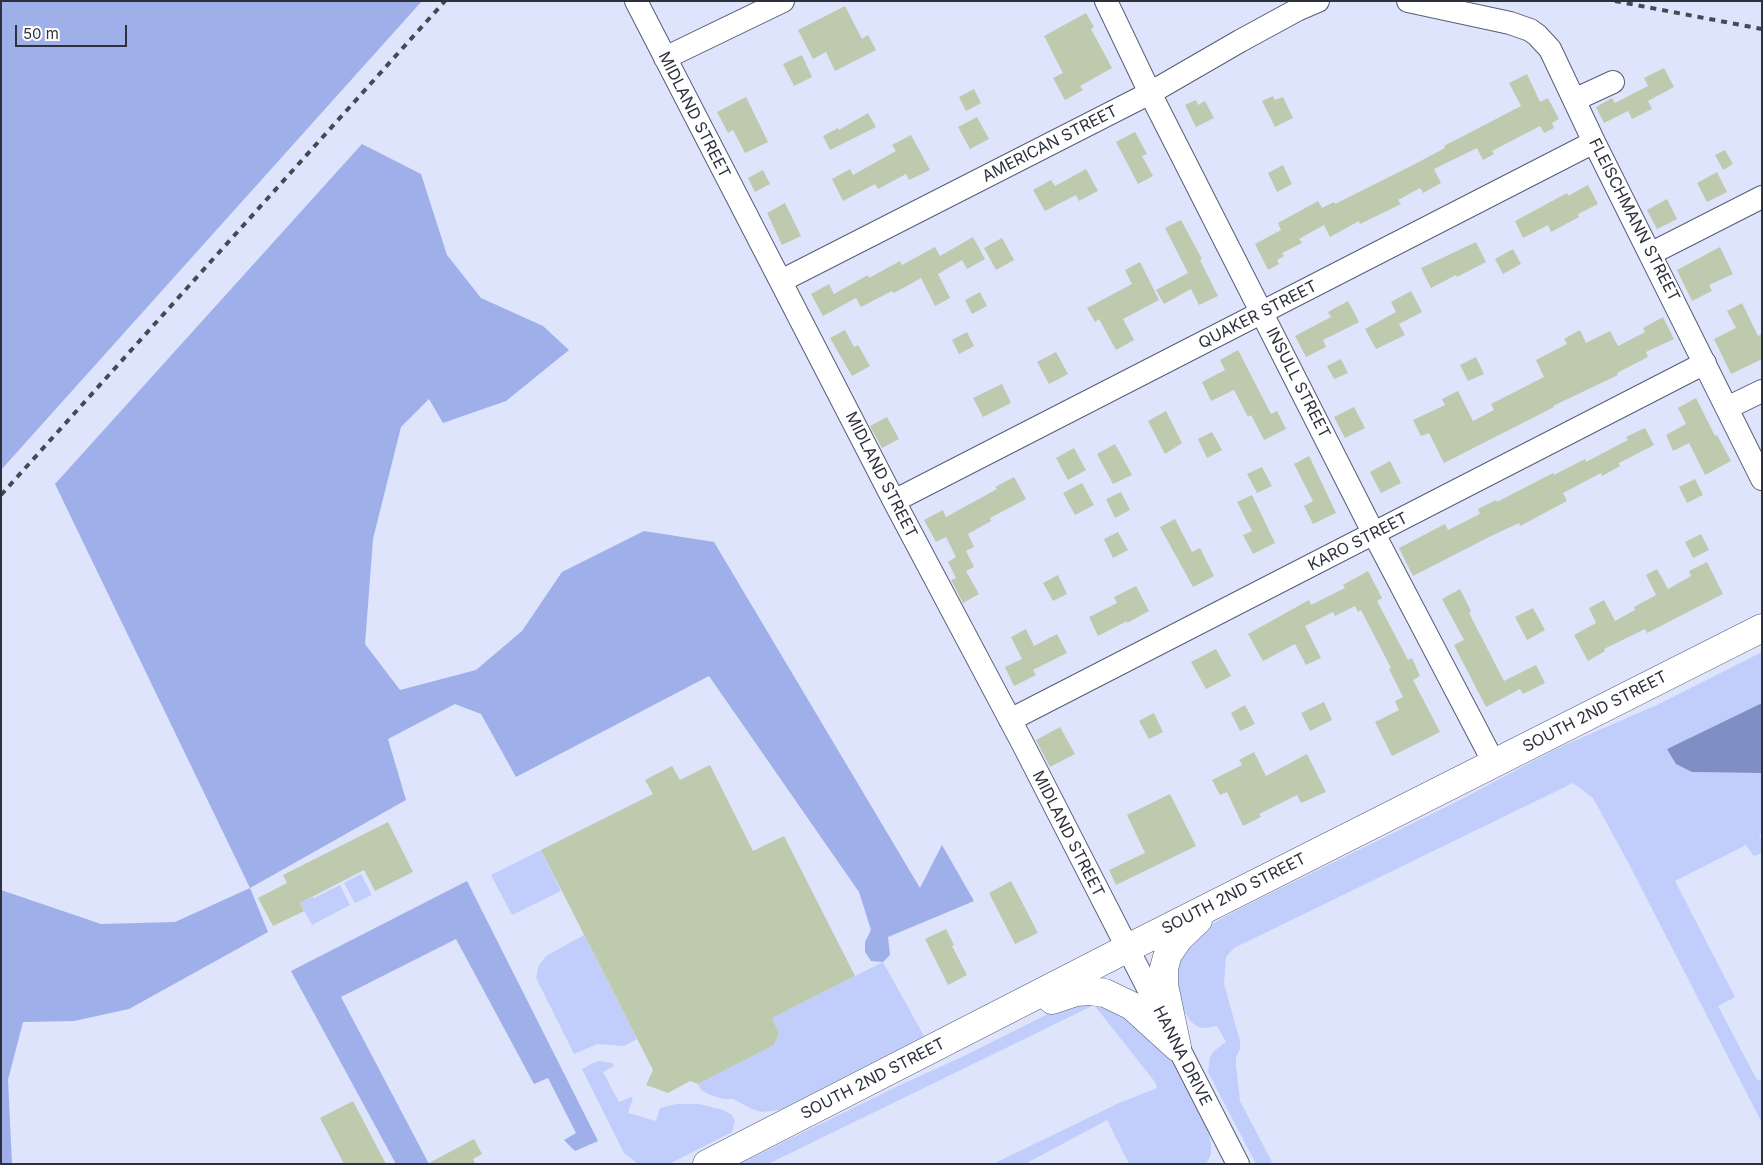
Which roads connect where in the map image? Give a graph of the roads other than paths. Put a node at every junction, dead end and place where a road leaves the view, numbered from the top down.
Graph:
1 (636, 1) edge
2 (783, 1) edge
3 (1106, 1) edge
4 (1318, 1) edge
5 (1408, 1) edge
6 (665, 58) junction
7 (1613, 82) dead end
8 (1150, 93) junction
9 (1574, 100) junction
10 (1594, 142) junction
11 (1762, 197) edge
12 (1650, 254) junction
13 (781, 281) junction
14 (1262, 313) junction
15 (1704, 363) junction
16 (1762, 390) edge
17 (1727, 408) junction
18 (1762, 479) edge
19 (894, 501) junction
20 (1374, 534) junction
21 (1762, 628) edge
22 (1762, 640) edge
23 (1717, 650) junction
24 (1010, 720) junction
25 (1494, 763) junction
26 (1214, 904) junction
27 (1126, 949) junction
28 (975, 1026) junction
29 (1177, 1047) junction
30 (707, 1164) edge
31 (1238, 1164) edge

1 - 6 street, MIDLAND STREET
2 - 6 street
3 - 8 street, INSULL STREET
4 - 8 street, AMERICAN STREET
5 - 9 street, FLEISCHMANN STREET
6 - 13 street, MIDLAND STREET
7 - 9 street
8 - 13 street, AMERICAN STREET
8 - 14 street, INSULL STREET
9 - 10 street, FLEISCHMANN STREET
10 - 12 street, FLEISCHMANN STREET
10 - 14 street, QUAKER STREET
11 - 12 street
12 - 15 street, FLEISCHMANN STREET
13 - 19 street, MIDLAND STREET
14 - 19 street, QUAKER STREET
14 - 20 street, INSULL STREET
15 - 17 street, FLEISCHMANN STREET
15 - 20 street, KARO STREET
16 - 17 street
17 - 18 street, FLEISCHMANN STREET
19 - 24 street, MIDLAND STREET
20 - 24 street, KARO STREET
20 - 25 street, INSULL STREET
21 - 23 main road, SOUTH 2ND STREET
22 - 23 main road
23 - 25 main road, SOUTH 2ND STREET
24 - 27 street, MIDLAND STREET
25 - 26 main road, SOUTH 2ND STREET
26 - 27 main road, SOUTH 2ND STREET
26 - 29 main road
27 - 28 main road, SOUTH 2ND STREET
27 - 29 street, HANNA DRIVE
28 - 29 main road
28 - 30 main road, SOUTH 2ND STREET
29 - 31 street, HANNA DRIVE

